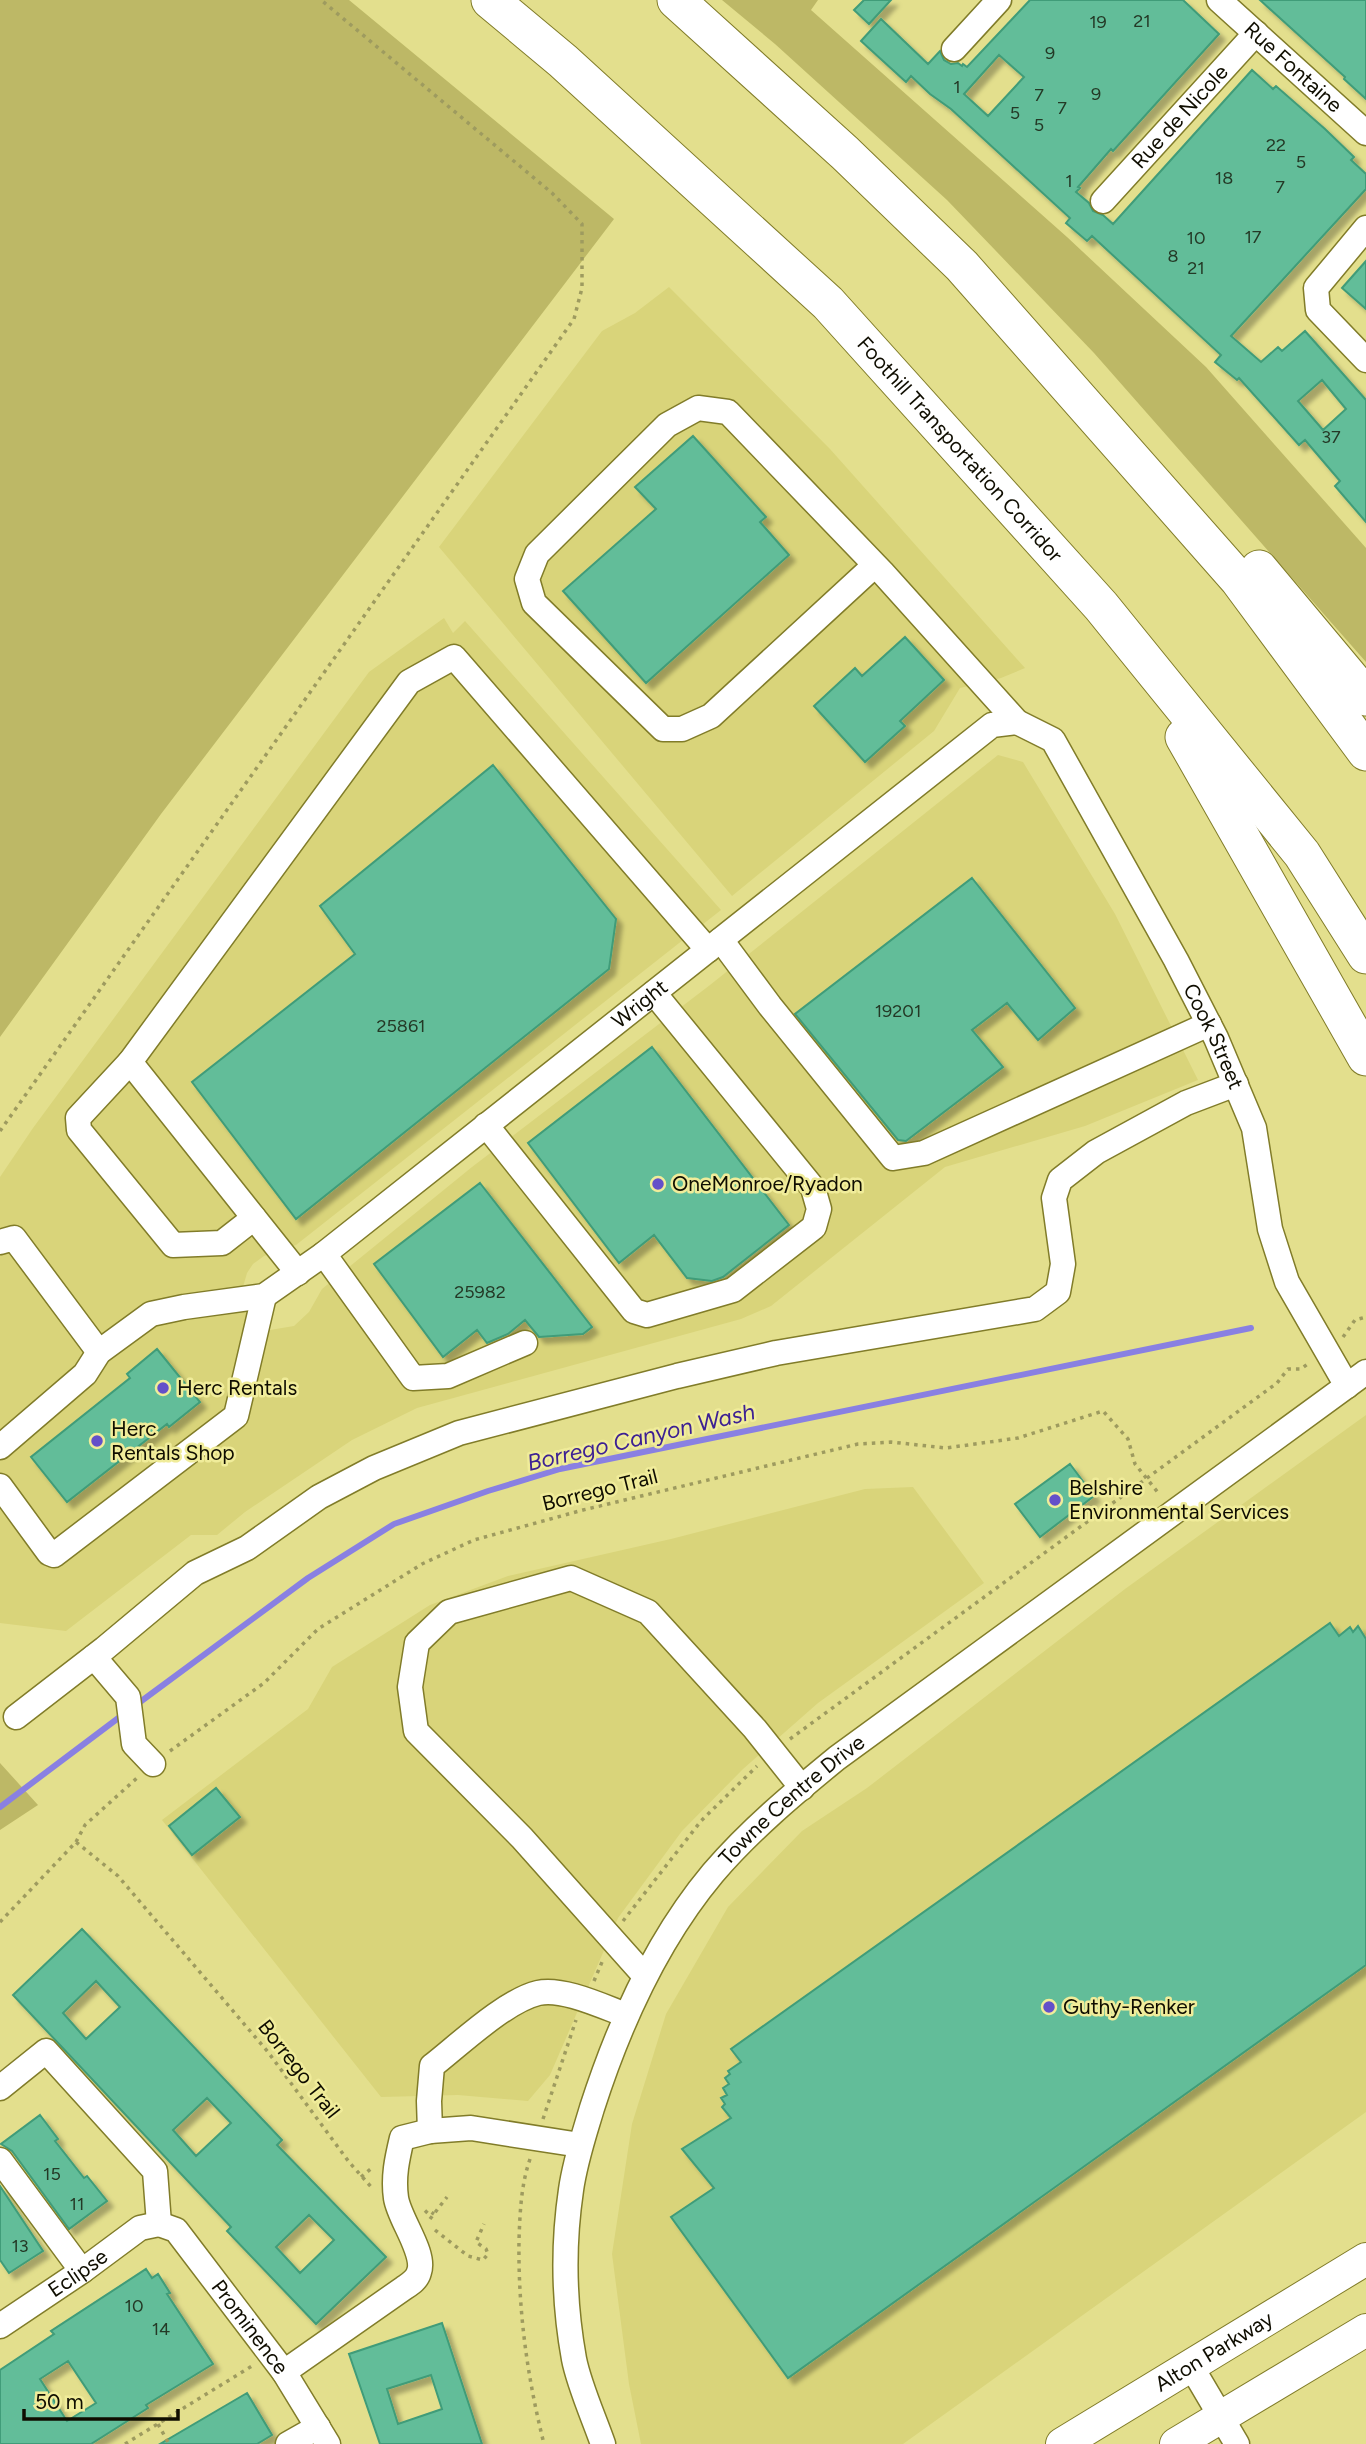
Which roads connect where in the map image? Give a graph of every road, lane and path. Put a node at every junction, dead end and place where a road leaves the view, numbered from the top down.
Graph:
1 (321, 0) edge
2 (490, 0) edge
3 (676, 0) edge
4 (999, 0) edge
5 (1219, 0) edge
6 (1256, 33) junction
7 (954, 49) dead end
8 (1366, 133) edge
9 (1103, 201) dead end
10 (1366, 228) edge
11 (962, 266) junction
12 (1366, 360) edge
13 (874, 565) junction
14 (1101, 606) junction
15 (1366, 697) edge
16 (1017, 722) junction
17 (1366, 752) edge
18 (715, 945) junction
19 (1366, 955) edge
20 (654, 993) junction
21 (1209, 1024) junction
22 (1366, 1057) edge
23 (130, 1062) junction
24 (1236, 1084) junction
25 (486, 1125) junction
26 (0, 1130) edge
27 (254, 1218) junction
28 (0, 1242) edge
29 (324, 1254) junction
30 (298, 1273) junction
31 (264, 1296) junction
32 (1366, 1317) edge
33 (1346, 1335) dead end
34 (525, 1343) dead end
35 (99, 1352) junction
36 (1301, 1369) dead end
37 (1357, 1379) edge
38 (0, 1447) edge
39 (1147, 1478) junction
40 (0, 1486) edge
41 (1173, 1514) junction
42 (94, 1657) junction
43 (16, 1717) dead end
44 (153, 1764) junction
45 (802, 1787) junction
46 (76, 1842) junction
47 (0, 1922) edge
48 (645, 1976) junction
49 (626, 2015) junction
50 (0, 2088) edge
51 (430, 2130) junction
52 (580, 2145) junction
53 (0, 2160) edge
54 (375, 2165) dead end
55 (362, 2177) junction
56 (523, 2179) dead end
57 (447, 2197) dead end
58 (397, 2202) junction
59 (430, 2219) dead end
60 (159, 2224) junction
61 (484, 2224) dead end
62 (1366, 2259) edge
63 (82, 2271) junction
64 (0, 2326) edge
65 (1366, 2330) edge
66 (278, 2363) junction
67 (1191, 2366) junction
68 (1219, 2417) junction
69 (158, 2424) junction
70 (323, 2435) edge
71 (125, 2444) edge
72 (169, 2444) edge
73 (288, 2444) edge
74 (544, 2444) edge
75 (603, 2444) edge
76 (1062, 2444) edge
77 (1176, 2444) edge
78 (1237, 2444) edge

1 - 26 path
2 - 14 highway, Foothill Transportation Corridor
3 - 11 highway
4 - 7 street
5 - 6 street, Rue Fontaine
6 - 8 street, Rue Fontaine
6 - 9 street, Rue de Nicole
10 - 12 street
11 - 15 highway
11 - 17 highway
13 - 13 street
13 - 16 street
14 - 19 highway, Foothill Transportation Corridor
14 - 22 highway
16 - 18 street, Wright
16 - 21 street, Cook Street
18 - 20 street, Wright
18 - 21 street
18 - 23 street
20 - 25 street, Wright
20 - 25 street
21 - 24 street, Cook Street
23 - 27 street
23 - 27 street
24 - 37 street, Cook Street
24 - 42 street
25 - 29 street, Wright
27 - 30 street
28 - 35 street
29 - 30 street, Wright
29 - 34 street
30 - 31 street, Wright
31 - 35 street
31 - 40 street
32 - 33 path
35 - 38 street
36 - 39 path
37 - 41 street, Towne Centre Drive
39 - 41 path, Borrego Trail
39 - 44 path, Borrego Trail
41 - 45 street, Towne Centre Drive
42 - 43 street
42 - 44 street
44 - 46 path, Borrego Trail
45 - 48 street, Towne Centre Drive
45 - 48 street
46 - 47 path, Borrego Trail
46 - 55 path, Borrego Trail
48 - 49 street, Towne Centre Drive
49 - 51 street
49 - 52 street, Towne Centre Drive
50 - 60 street
51 - 52 street
51 - 58 street
52 - 75 street, Towne Centre Drive
53 - 63 street
54 - 55 path
55 - 58 path, Borrego Trail
56 - 74 path
57 - 59 path
58 - 61 path, Borrego Trail
58 - 66 street
60 - 63 street, Eclipse
60 - 66 street, Prominence
62 - 67 main road, Alton Parkway
63 - 64 street, Eclipse
65 - 68 main road
66 - 69 path
66 - 70 street, Prominence
67 - 68 street
67 - 76 main road, Alton Parkway
68 - 77 main road
68 - 78 street
69 - 71 path
69 - 72 path
70 - 73 street

